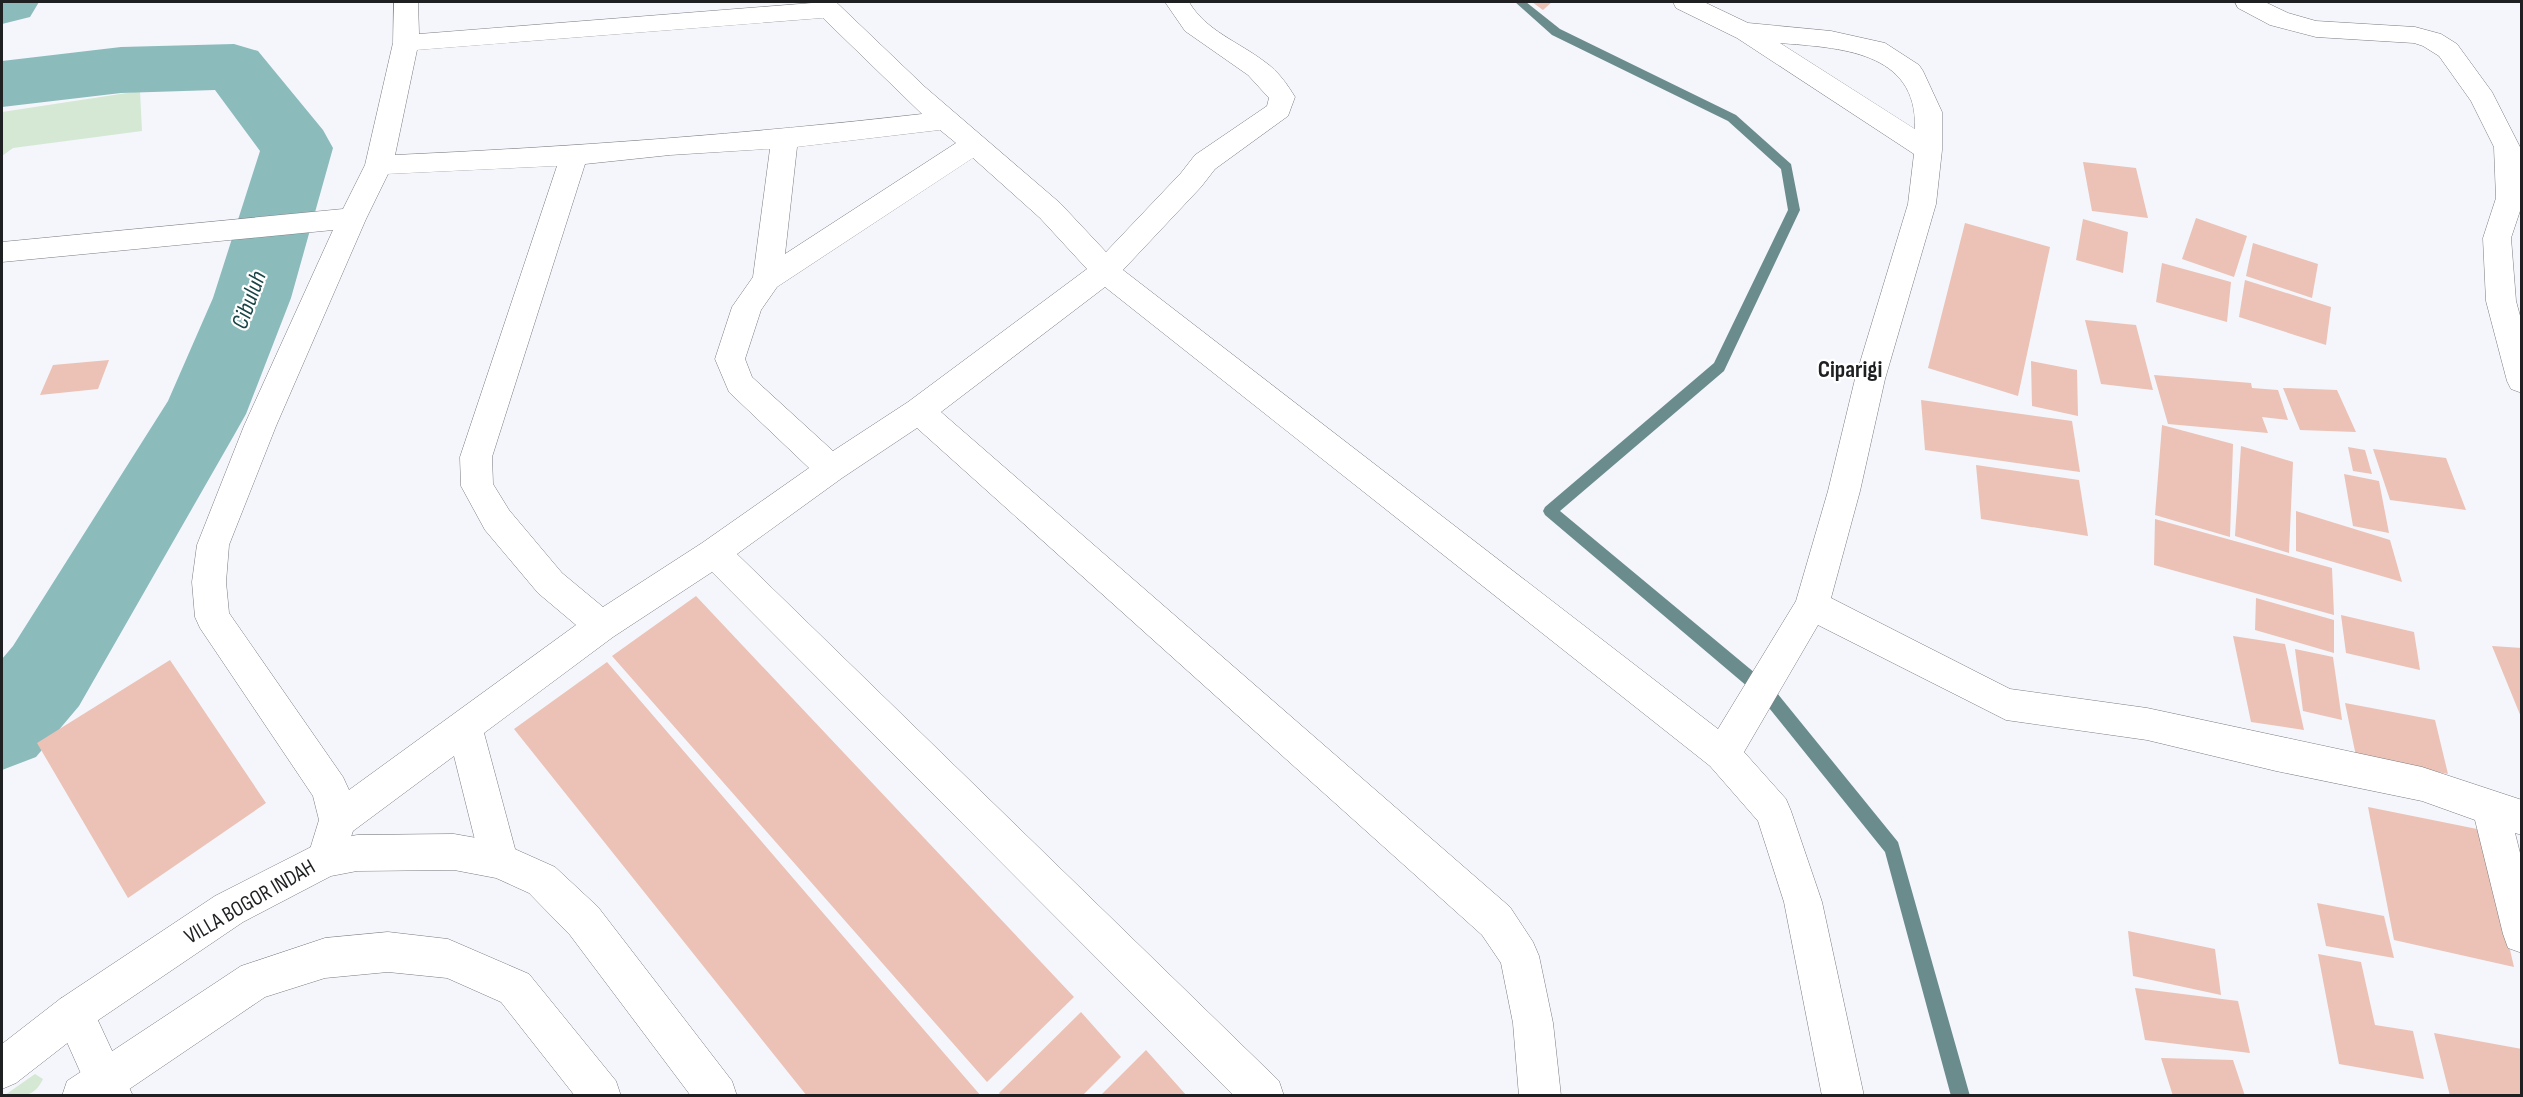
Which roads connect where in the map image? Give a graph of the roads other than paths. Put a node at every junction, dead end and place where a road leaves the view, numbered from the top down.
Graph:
1 (406, 2) edge
2 (1177, 2) edge
3 (1685, 2) edge
4 (2247, 2) edge
5 (827, 6) edge
6 (1743, 31) junction
7 (406, 43) junction
8 (945, 120) junction
9 (785, 139) junction
10 (975, 144) junction
11 (1928, 150) junction
12 (574, 156) junction
13 (379, 165) junction
14 (352, 219) junction
15 (2, 252) edge
16 (1106, 271) junction
17 (767, 279) junction
18 (2522, 381) edge
19 (919, 411) junction
20 (831, 469) junction
21 (714, 553) junction
22 (1812, 604) junction
23 (601, 626) junction
24 (465, 728) junction
25 (1723, 754) junction
26 (2507, 814) edge
27 (338, 820) junction
28 (326, 859) junction
29 (499, 860) junction
30 (2522, 934) edge
31 (74, 1013) junction
32 (2, 1069) edge
33 (100, 1090) edge
34 (601, 1095) edge
35 (717, 1095) edge
36 (1264, 1095) edge
37 (1540, 1095) edge
38 (1843, 1095) edge

1 - 7 street
2 - 16 street
3 - 6 street
4 - 18 street
5 - 7 street
5 - 8 street
6 - 11 street
6 - 11 street
7 - 13 street
8 - 9 street
8 - 10 street
9 - 12 street
9 - 17 street
10 - 16 street
10 - 17 street
11 - 22 street
12 - 13 street
12 - 23 street
13 - 14 street
14 - 15 street
14 - 27 street
16 - 19 street
16 - 25 street
17 - 20 street
19 - 20 street
19 - 37 street
20 - 21 street
21 - 23 street
21 - 36 street
22 - 25 street
22 - 26 street
23 - 24 street
24 - 27 street
24 - 29 street
25 - 38 street
26 - 30 street
27 - 28 street
28 - 29 street, VILLA BOGOR INDAH
28 - 31 street, VILLA BOGOR INDAH
29 - 35 street, VILLA BOGOR INDAH
31 - 32 street, VILLA BOGOR INDAH
31 - 33 street
33 - 34 street

